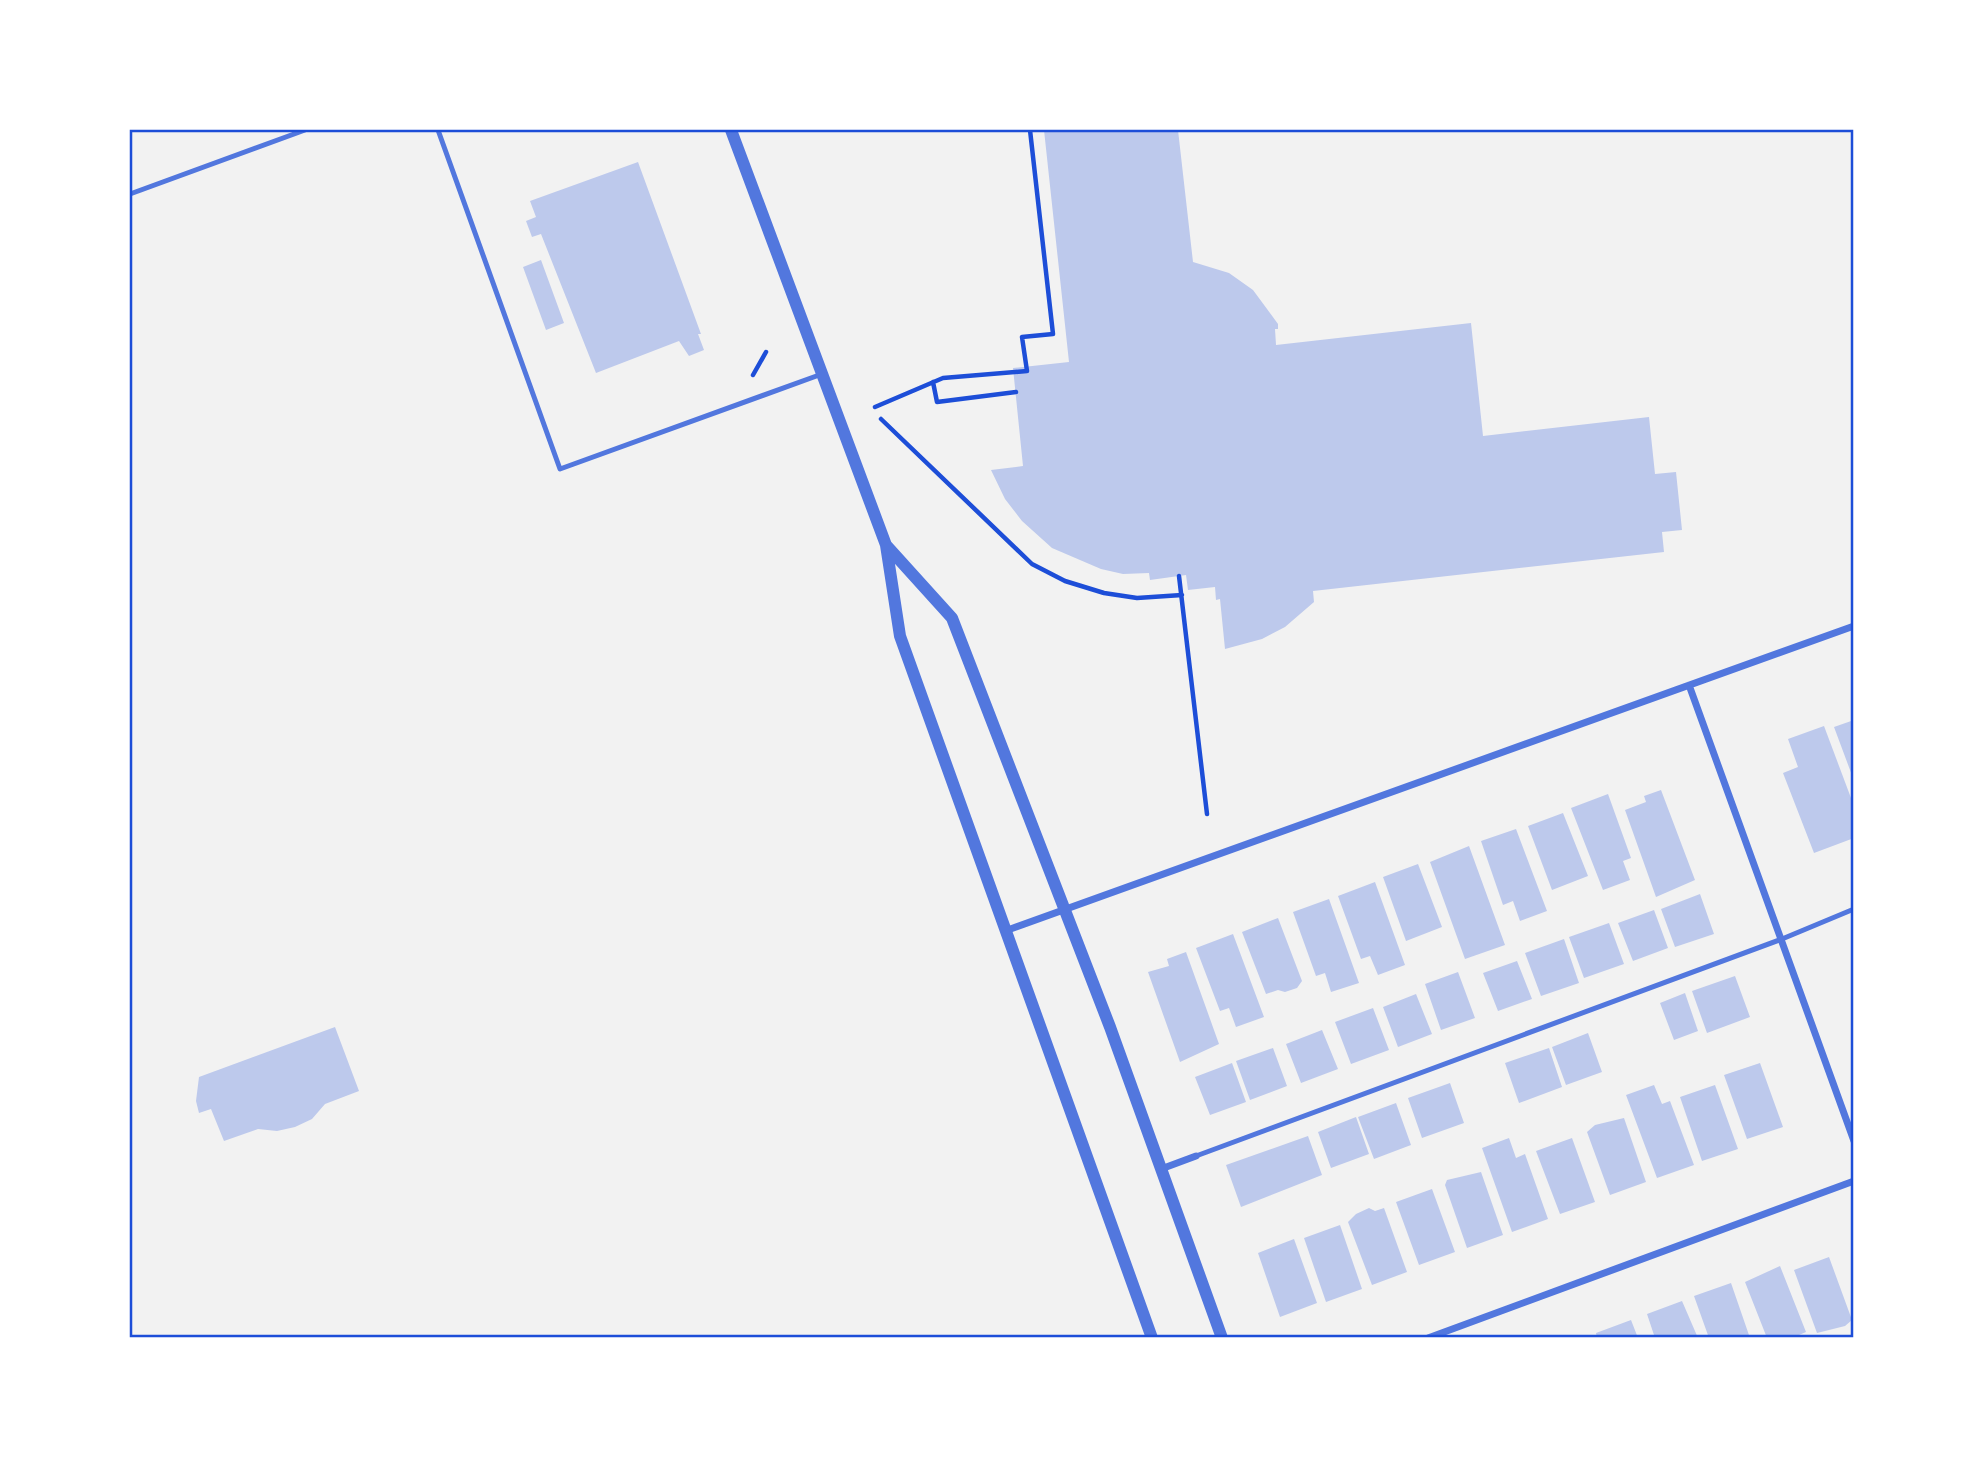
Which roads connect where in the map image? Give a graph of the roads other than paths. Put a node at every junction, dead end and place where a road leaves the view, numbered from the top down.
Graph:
1 (305, 130) edge
2 (438, 130) edge
3 (731, 130) edge
4 (130, 194) edge
5 (822, 374) junction
6 (886, 545) junction
7 (1853, 626) edge
8 (1689, 684) junction
9 (1064, 909) junction
10 (1853, 909) edge
11 (1005, 931) junction
12 (1782, 939) junction
13 (1853, 1141) edge
14 (1196, 1156) joint
15 (1160, 1170) junction
16 (1853, 1181) edge
17 (1153, 1338) edge
18 (1222, 1338) edge
19 (1427, 1338) edge

1 - 4 lane
2 - 5 lane
3 - 5 street
5 - 6 street
6 - 9 street
6 - 11 street
7 - 8 street
8 - 9 street
8 - 12 street
9 - 11 street
9 - 15 street
10 - 12 lane
11 - 17 street
12 - 13 street
12 - 14 lane
14 - 15 street
15 - 18 street
16 - 19 street

